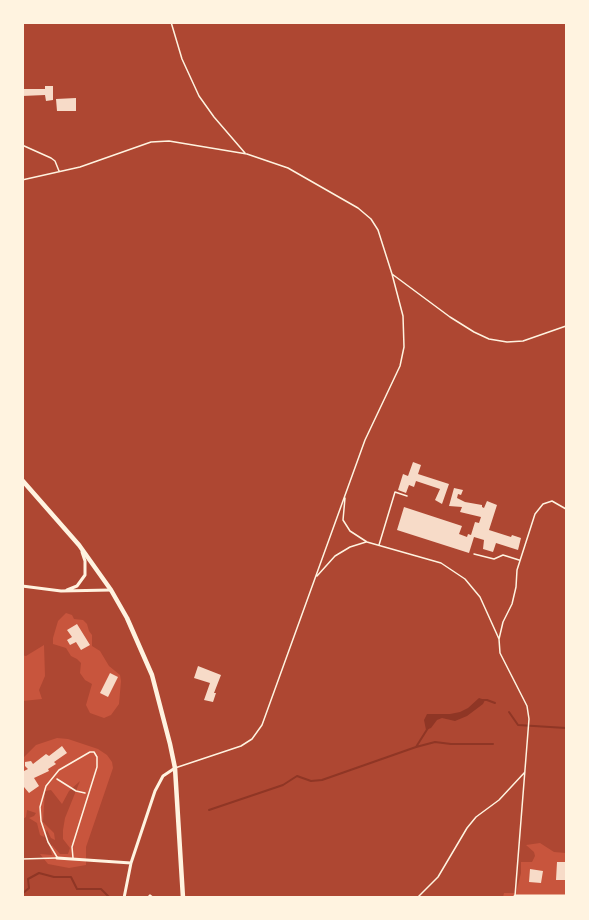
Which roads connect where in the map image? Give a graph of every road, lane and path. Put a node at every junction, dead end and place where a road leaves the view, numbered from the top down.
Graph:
1 (171, 22) edge
2 (22, 146) edge
3 (246, 154) junction
4 (60, 172) junction
5 (22, 180) edge
6 (392, 274) junction
7 (567, 326) edge
8 (22, 480) edge
9 (345, 494) junction
10 (407, 496) dead end
11 (567, 509) edge
12 (367, 542) junction
13 (79, 545) junction
14 (379, 545) junction
15 (474, 554) dead end
16 (520, 561) junction
17 (315, 577) junction
18 (22, 586) edge
19 (111, 590) junction
20 (61, 591) junction
21 (499, 639) junction
22 (175, 768) junction
23 (525, 771) junction
24 (59, 779) dead end
25 (88, 795) junction
26 (57, 858) junction
27 (73, 858) junction
28 (22, 859) edge
29 (131, 863) junction
30 (567, 896) edge
31 (124, 897) edge
32 (147, 897) edge
33 (154, 897) edge
34 (164, 897) edge
35 (171, 897) edge
36 (183, 897) edge
37 (417, 897) edge
38 (515, 897) edge

1 - 3 lane
2 - 4 lane
3 - 4 lane
3 - 6 lane
4 - 5 lane
6 - 7 lane
6 - 9 lane
8 - 13 main road
9 - 12 lane
9 - 17 lane
10 - 14 lane
11 - 16 lane
12 - 14 lane
12 - 17 lane
13 - 19 main road
13 - 20 street
14 - 21 lane
15 - 16 lane
16 - 21 lane
17 - 22 lane
18 - 20 street
19 - 20 street
19 - 22 main road
21 - 23 lane
22 - 29 street
22 - 36 main road
23 - 37 lane
23 - 38 lane
24 - 25 path
25 - 26 lane
25 - 27 lane
26 - 27 street
26 - 28 lane
27 - 29 street
29 - 31 street
30 - 38 street
32 - 33 path
34 - 35 path

